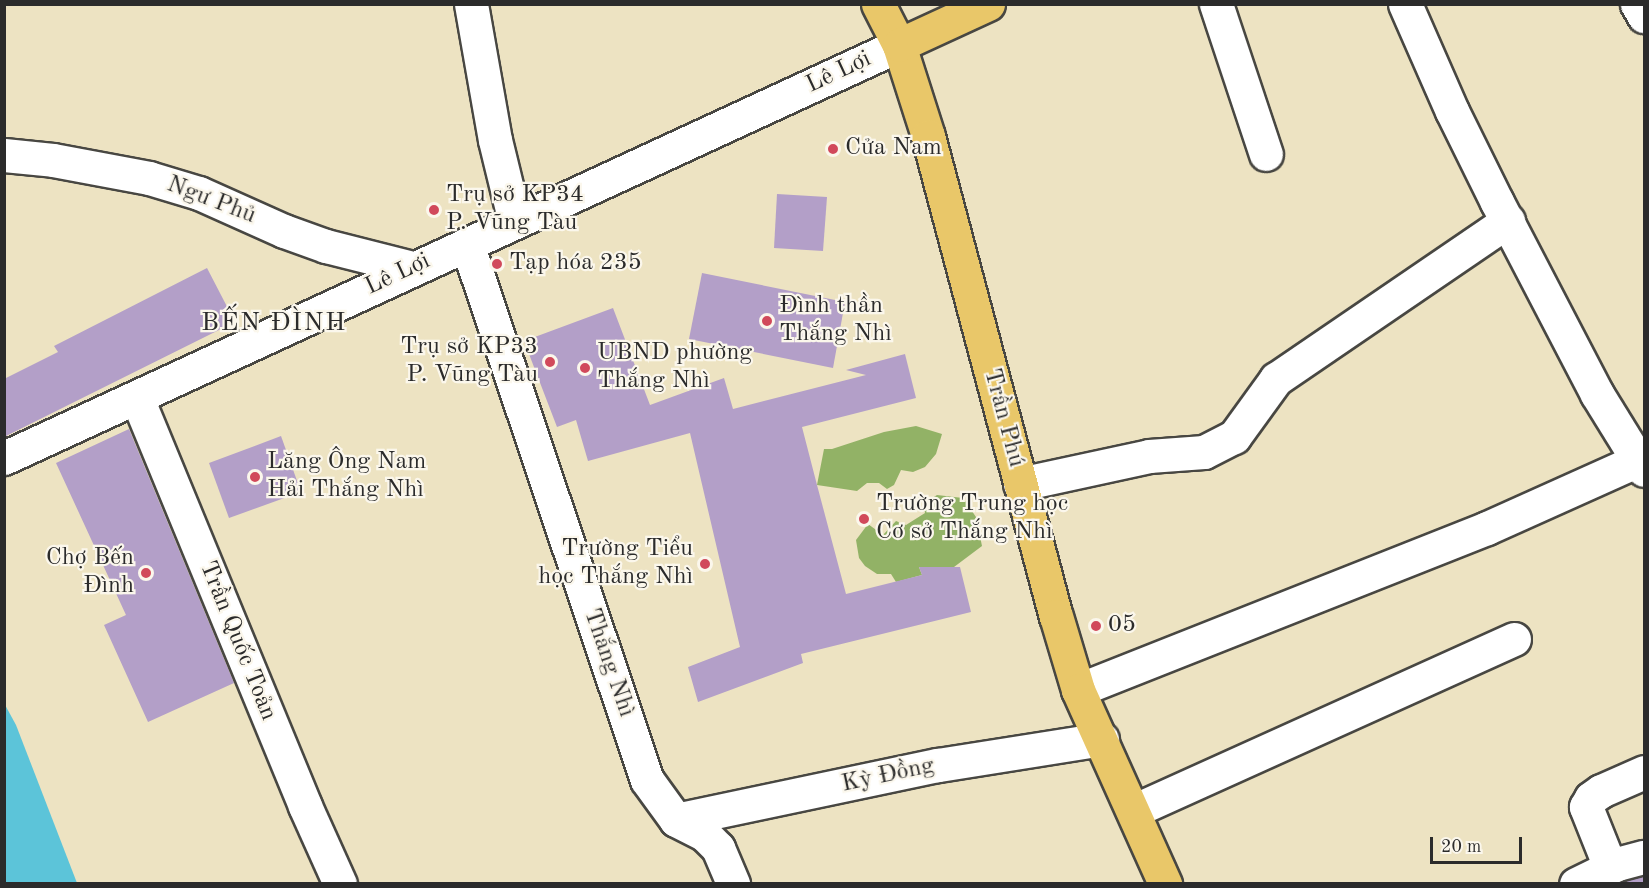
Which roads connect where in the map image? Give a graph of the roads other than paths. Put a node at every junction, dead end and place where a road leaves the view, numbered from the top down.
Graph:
1 (471, 4) edge
2 (878, 4) edge
3 (988, 4) edge
4 (1215, 4) edge
5 (1406, 4) edge
6 (1637, 4) edge
7 (1644, 16) edge
8 (899, 45) junction
9 (4, 154) edge
10 (1266, 154) dead end
11 (1508, 221) junction
12 (515, 222) junction
13 (467, 244) junction
14 (413, 268) junction
15 (137, 398) junction
16 (4, 458) edge
17 (1641, 465) edge
18 (1020, 484) junction
19 (1514, 639) dead end
20 (1078, 690) junction
21 (1102, 739) junction
22 (1644, 772) edge
23 (1133, 811) junction
24 (676, 820) junction
25 (1644, 857) edge
26 (1610, 867) junction
27 (340, 884) edge
28 (734, 884) edge
29 (1165, 884) edge
30 (1576, 884) edge

1 - 12 street
2 - 8 main road, Trần Phú
3 - 8 main road, Lê Lợi
4 - 10 street
5 - 11 street
6 - 7 street
8 - 12 street, Lê Lợi
8 - 18 main road, Trần Phú
9 - 14 street, Ngư Phủ
11 - 17 street
11 - 18 street
12 - 13 street, Lê Lợi
13 - 14 street, Lê Lợi
13 - 24 street, Thắng Nhì
14 - 15 street, Lê Lợi
15 - 16 street, Lê Lợi
15 - 27 street, Trần Quốc Toản
17 - 20 street
18 - 20 main road, Trần Phú
19 - 23 street
20 - 21 main road, Trần Phú
21 - 23 main road, Trần Phú
21 - 24 street, Kỳ Đồng
22 - 26 street
23 - 29 main road, Trần Phú
24 - 28 street, Thắng Nhì
25 - 26 street
26 - 30 street

